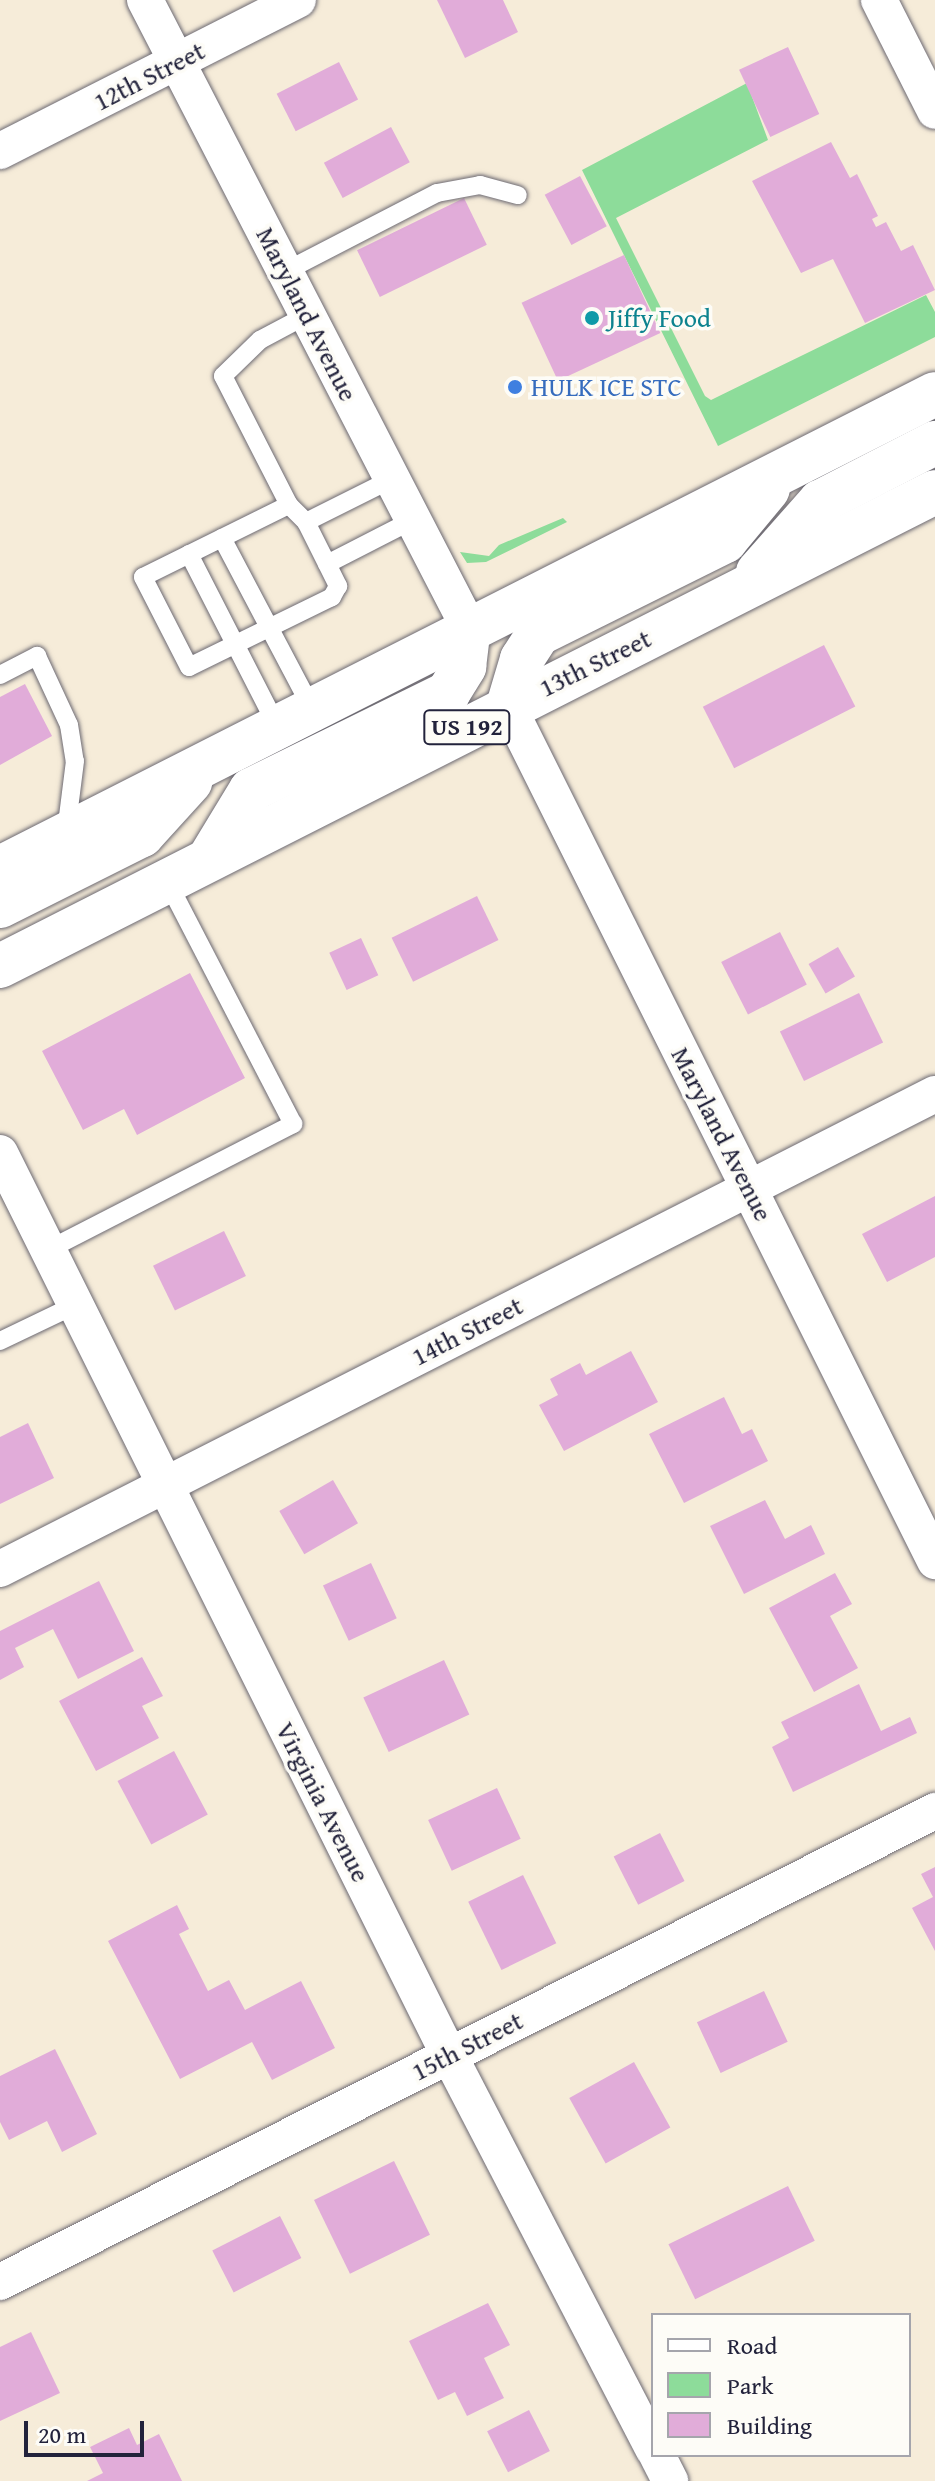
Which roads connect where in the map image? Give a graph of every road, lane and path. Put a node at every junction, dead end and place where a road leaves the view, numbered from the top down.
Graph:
1 (145, 0) edge
2 (298, 0) edge
3 (879, 0) edge
4 (176, 62) junction
5 (935, 111) edge
6 (0, 151) edge
7 (518, 195) dead end
8 (284, 272) junction
9 (307, 315) junction
10 (935, 394) edge
11 (935, 443) edge
12 (780, 475) junction
13 (392, 479) junction
14 (935, 492) edge
15 (289, 505) junction
16 (413, 520) junction
17 (306, 522) junction
18 (222, 538) junction
19 (189, 554) junction
20 (327, 564) junction
21 (740, 591) junction
22 (469, 628) junction
23 (270, 631) junction
24 (236, 645) junction
25 (0, 675) edge
26 (508, 706) junction
27 (295, 717) junction
28 (211, 760) junction
29 (65, 834) junction
30 (211, 856) junction
31 (0, 868) edge
32 (167, 881) junction
33 (0, 906) edge
34 (0, 966) edge
35 (935, 1094) edge
36 (0, 1153) edge
37 (749, 1187) junction
38 (48, 1250) junction
39 (75, 1305) junction
40 (0, 1341) edge
41 (163, 1486) junction
42 (935, 1561) edge
43 (0, 1569) edge
44 (935, 1811) edge
45 (449, 2055) junction
46 (0, 2282) edge
47 (651, 2444) edge
48 (658, 2457) edge
49 (670, 2481) edge

1 - 4 street, Maryland Avenue
2 - 4 street, 12th Street
3 - 5 street
4 - 6 street, 12th Street
4 - 8 street, Maryland Avenue
7 - 8 lane
8 - 9 street, Maryland Avenue
9 - 13 street, Maryland Avenue
9 - 15 lane
10 - 12 highway
11 - 21 highway
12 - 22 highway
12 - 26 highway
13 - 16 street, Maryland Avenue
13 - 17 lane
14 - 21 highway, 13th Street / US 192
15 - 17 lane
15 - 18 lane
16 - 20 lane
16 - 22 street, Maryland Avenue
17 - 20 lane
18 - 19 lane
18 - 23 lane
19 - 24 lane
19 - 24 lane
20 - 23 lane
21 - 26 highway, 13th Street / US 192
22 - 27 highway
22 - 30 highway
23 - 24 lane
23 - 27 lane
24 - 27 lane
25 - 29 lane
26 - 30 highway, 13th Street / US 192
26 - 37 street, Maryland Avenue
27 - 28 highway
28 - 29 highway
28 - 33 highway
29 - 31 highway
30 - 32 highway, 13th Street / US 192
32 - 34 highway, 13th Street / US 192
32 - 38 lane
35 - 37 street, 14th Street
36 - 38 street, Virginia Avenue
37 - 41 street, 14th Street
37 - 42 street, Maryland Avenue
38 - 39 street, Virginia Avenue
39 - 40 lane
39 - 41 street, Virginia Avenue
41 - 43 street, 14th Street
41 - 45 street, Virginia Avenue
44 - 45 street, 15th Street
45 - 46 street, 15th Street
45 - 47 street, Virginia Avenue
48 - 49 street

